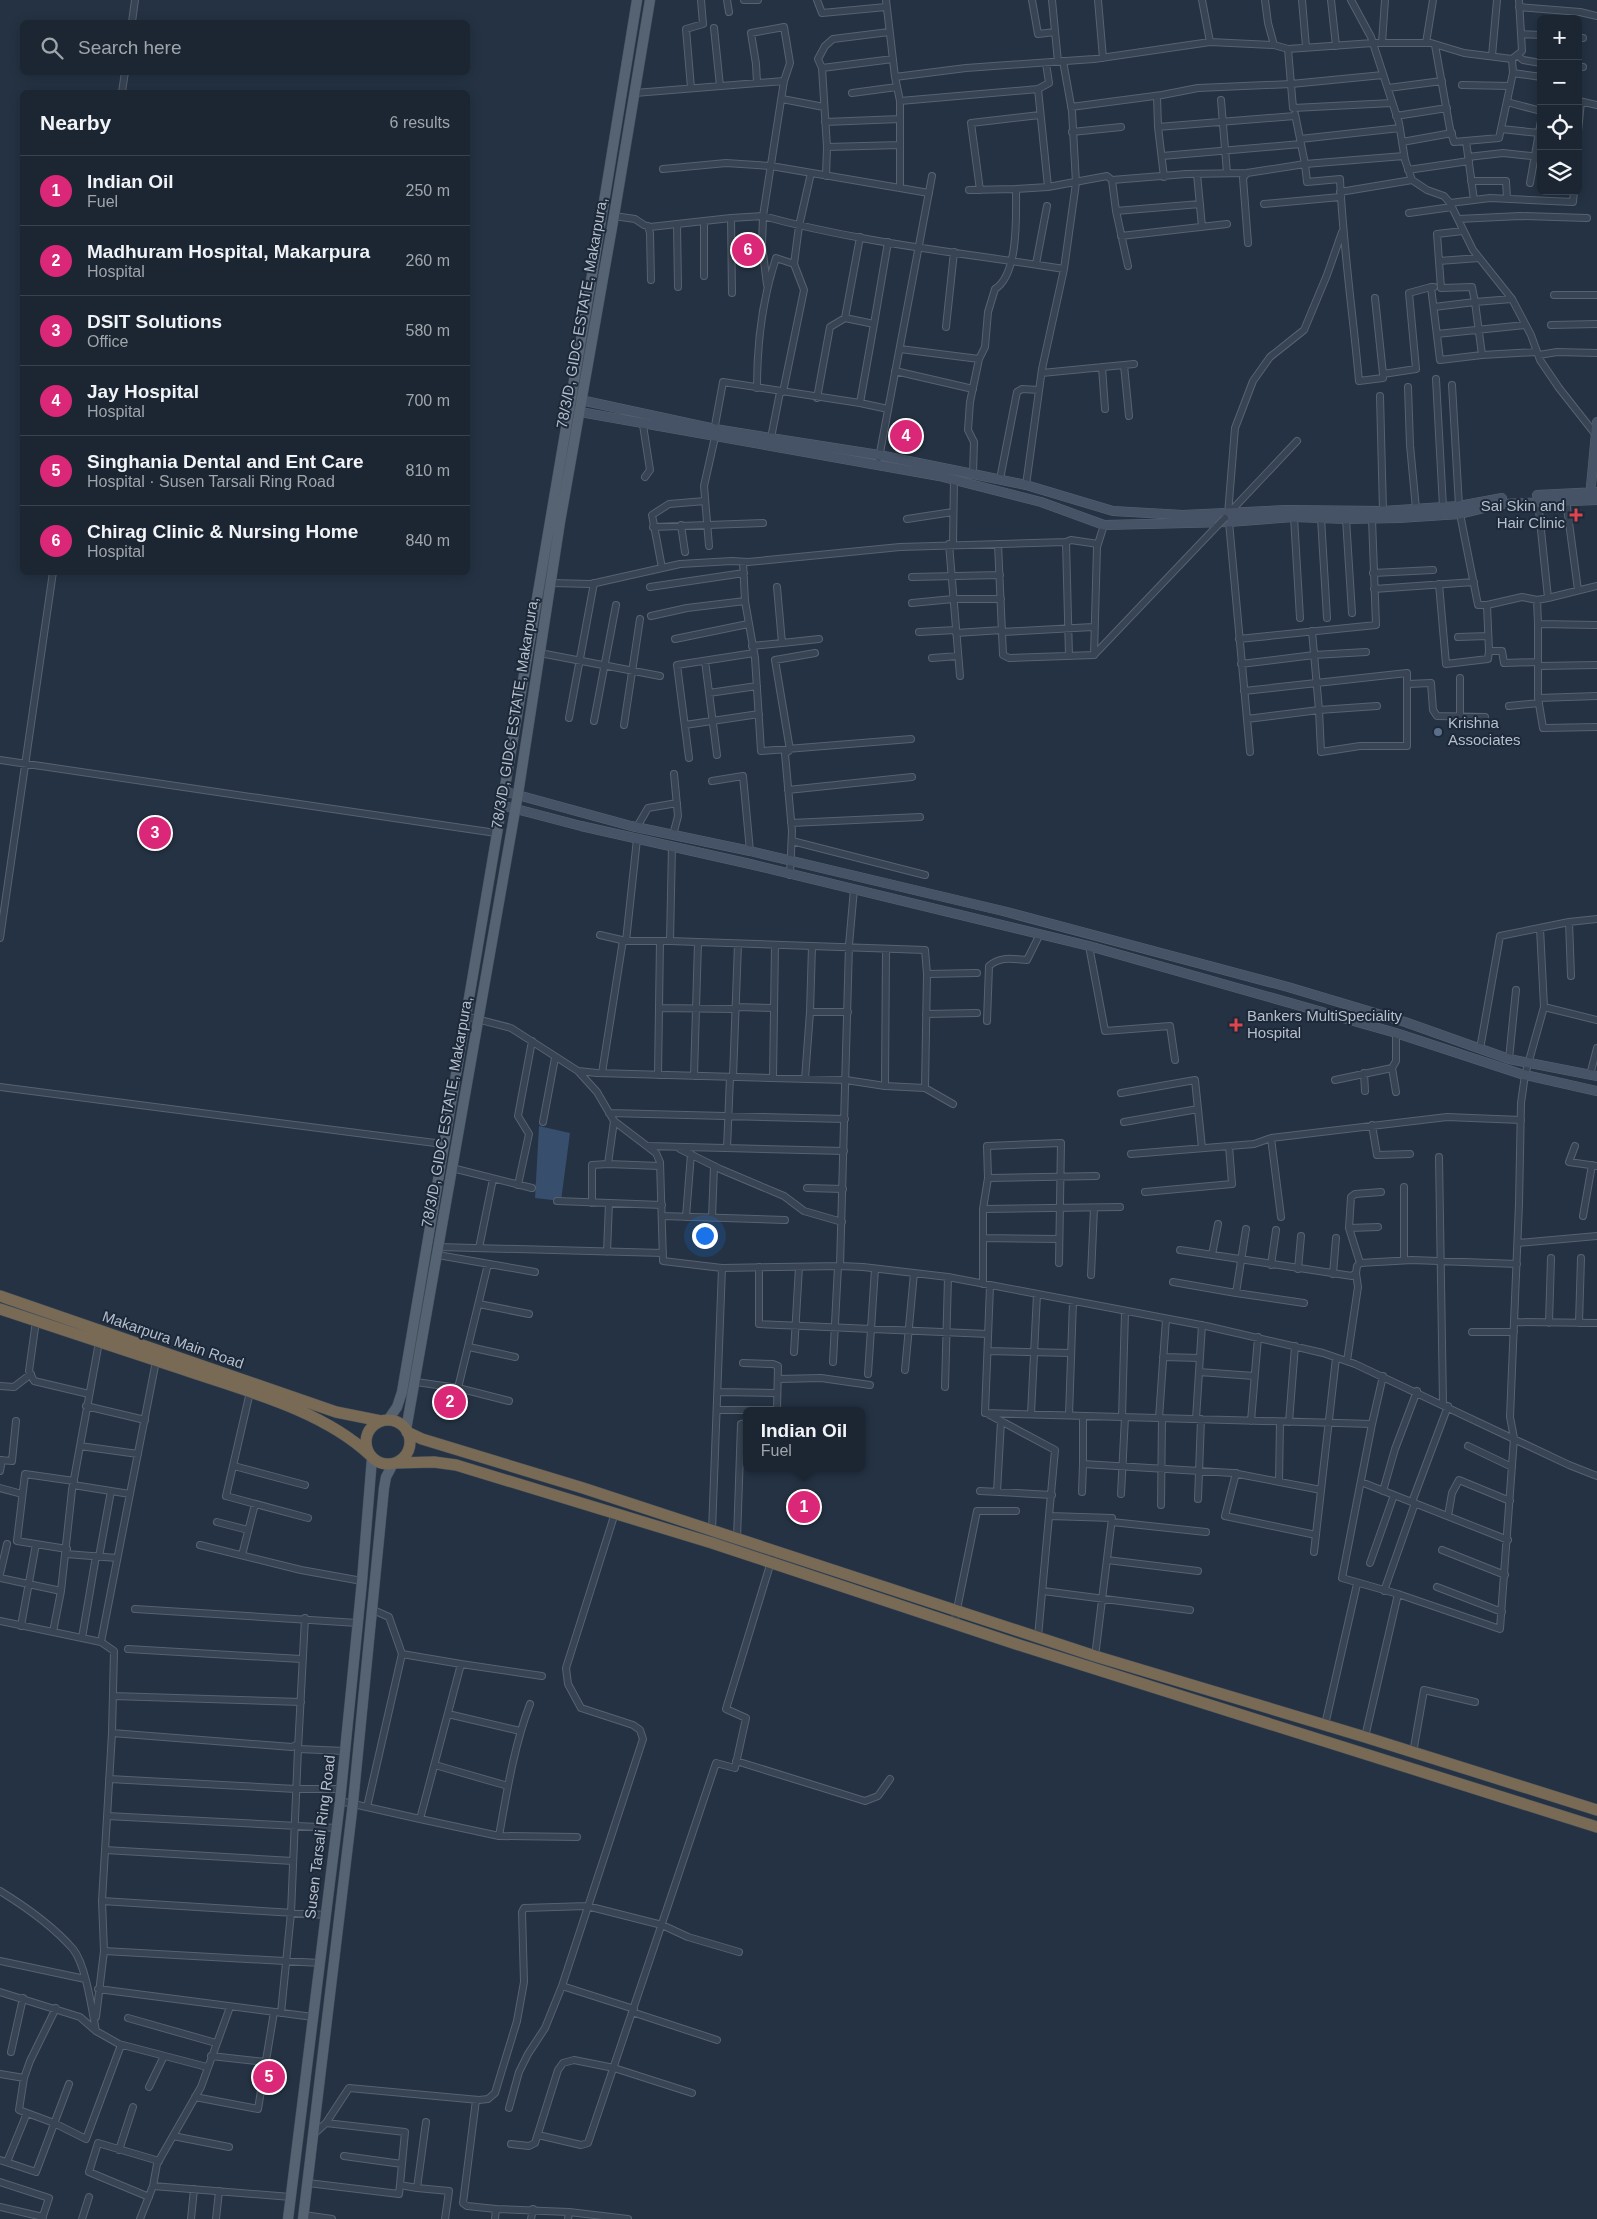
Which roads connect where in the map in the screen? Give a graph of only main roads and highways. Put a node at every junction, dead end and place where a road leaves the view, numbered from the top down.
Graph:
1 (637, 0) edge
2 (650, 0) edge
3 (0, 1296) edge
4 (0, 1309) edge
5 (385, 1421) junction
6 (407, 1431) junction
7 (371, 1456) junction
8 (394, 1464) junction
9 (772, 1557) junction
10 (1597, 1810) edge
11 (1597, 1827) edge
12 (304, 2217) edge
13 (288, 2219) edge

1 - 5 main road, 78/3/D, GIDC ESTATE, Makarpura,
2 - 6 main road, 78/3/D, GIDC ESTATE, Makarpura,
3 - 5 highway, Makarpura Main Road
4 - 7 highway, Makarpura Main Road
5 - 6 highway
5 - 7 highway
6 - 8 highway
6 - 9 highway
7 - 8 highway
7 - 13 main road, Susen Tarsali Ring Road
8 - 9 highway
8 - 12 main road, Susen Tarsali Ring Road
9 - 10 highway
9 - 11 highway

